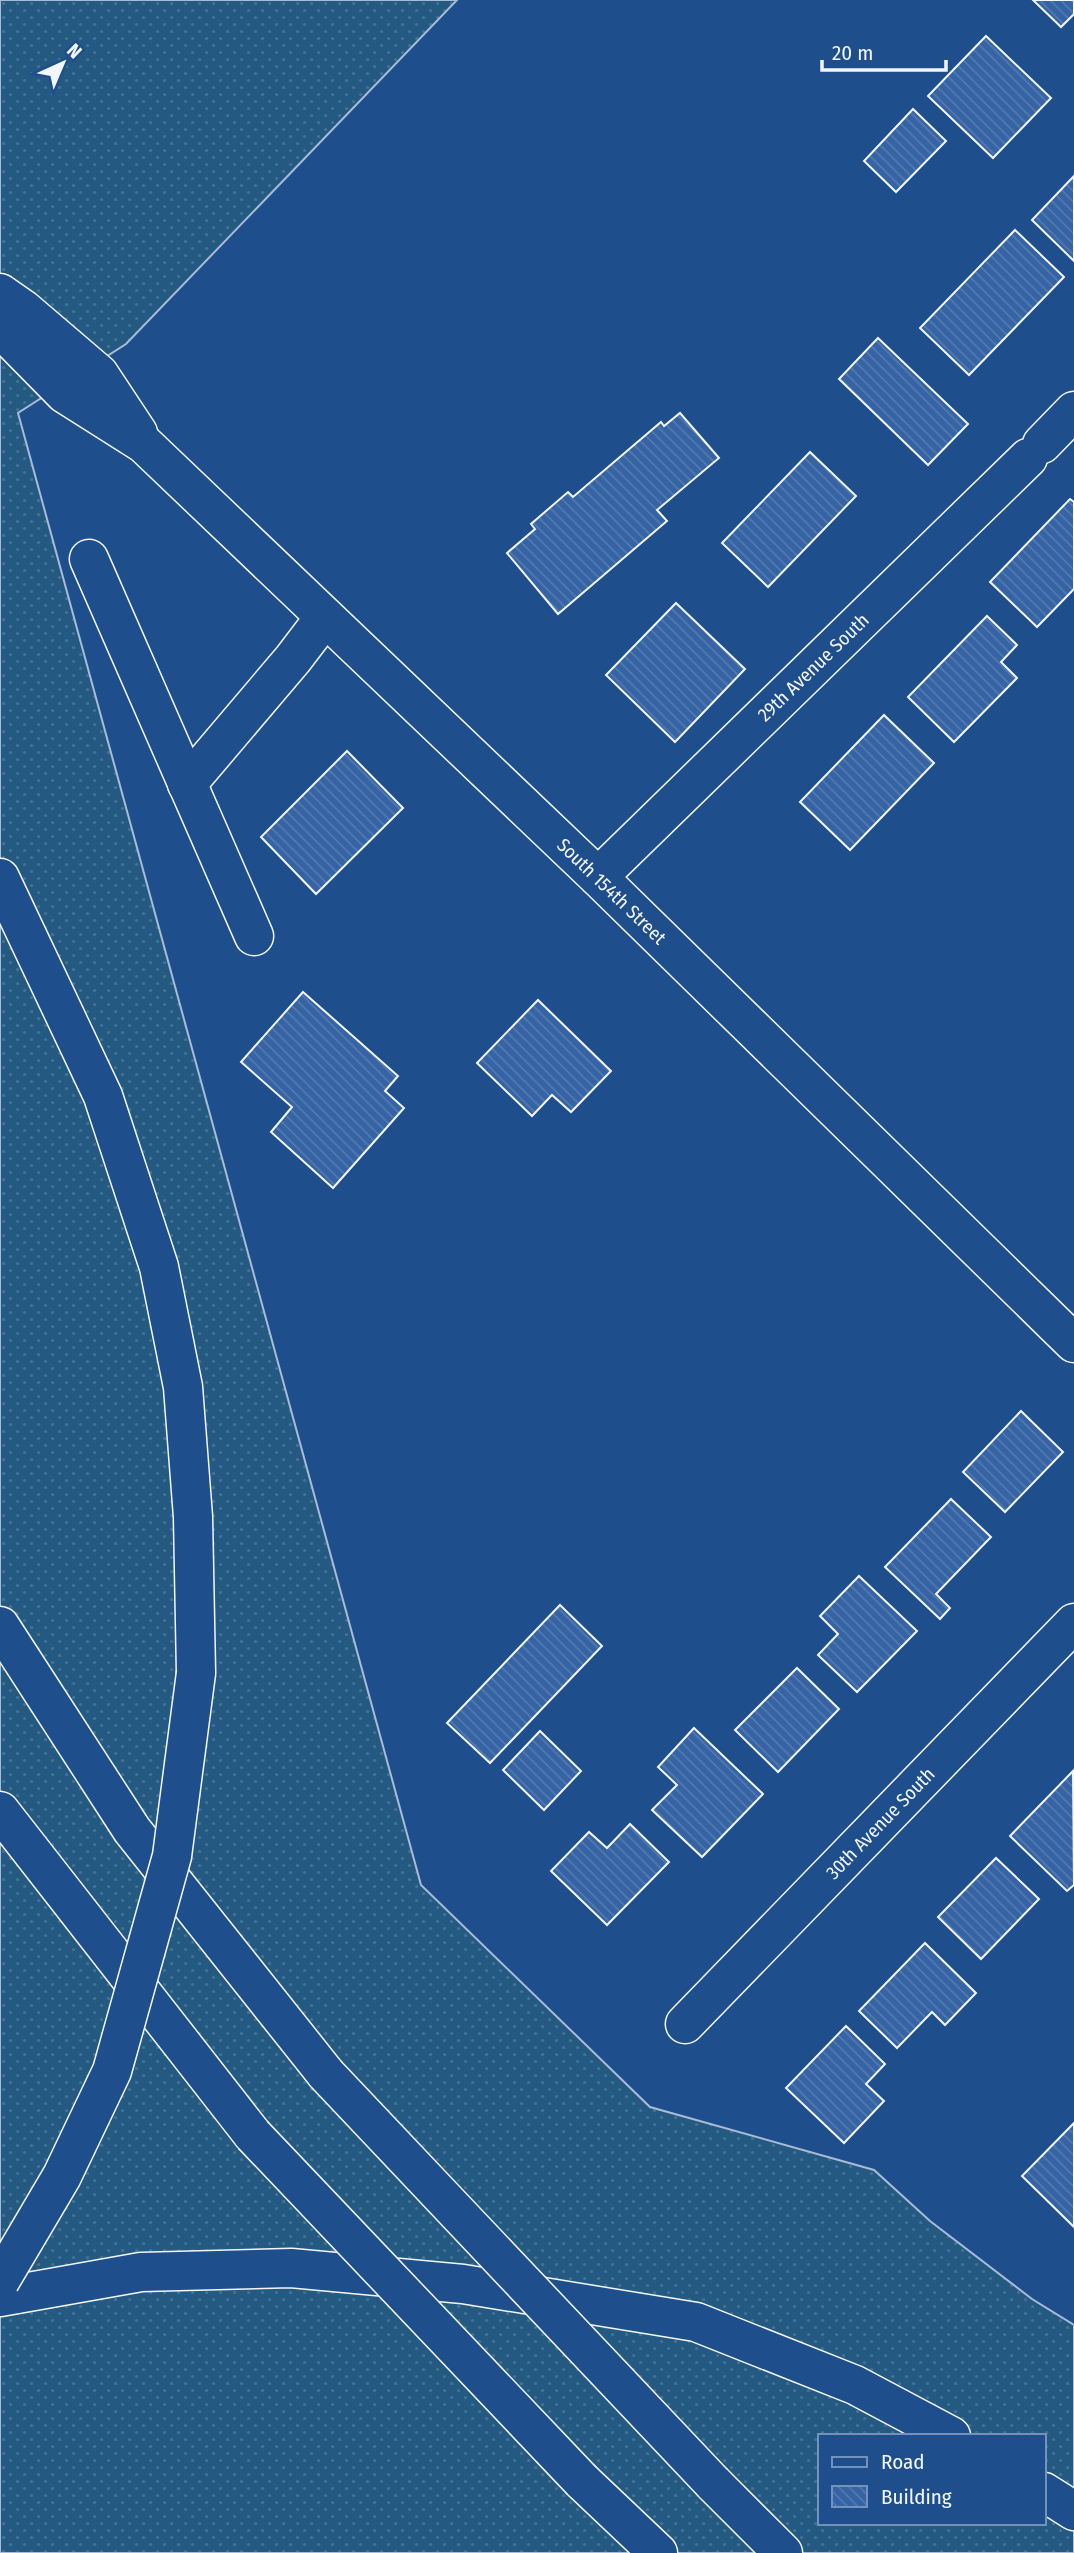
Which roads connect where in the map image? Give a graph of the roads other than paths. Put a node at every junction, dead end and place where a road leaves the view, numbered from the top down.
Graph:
1 (0, 293) edge
2 (0, 328) edge
3 (1074, 411) edge
4 (144, 444) junction
5 (89, 559) dead end
6 (325, 617) junction
7 (187, 783) junction
8 (598, 877) junction
9 (0, 878) edge
10 (254, 936) dead end
11 (1074, 1343) edge
12 (1074, 1623) edge
13 (0, 1626) edge
14 (0, 1811) edge
15 (685, 2024) dead end
16 (0, 2281) edge
17 (0, 2297) edge
18 (947, 2434) edge
19 (1046, 2493) edge
20 (1074, 2511) edge
21 (658, 2553) edge
22 (783, 2553) edge

1 - 4 main road, South 154th Street
2 - 4 main road, South 154th Street
3 - 8 main road, 29th Avenue South
4 - 6 main road, South 154th Street
5 - 7 main road
6 - 7 main road
6 - 8 main road, South 154th Street
7 - 10 main road
8 - 11 main road, South 154th Street
9 - 16 main road, bridge
12 - 15 main road, 30th Avenue South
13 - 22 main road, bridge
14 - 21 main road, bridge
17 - 18 main road
19 - 20 main road

